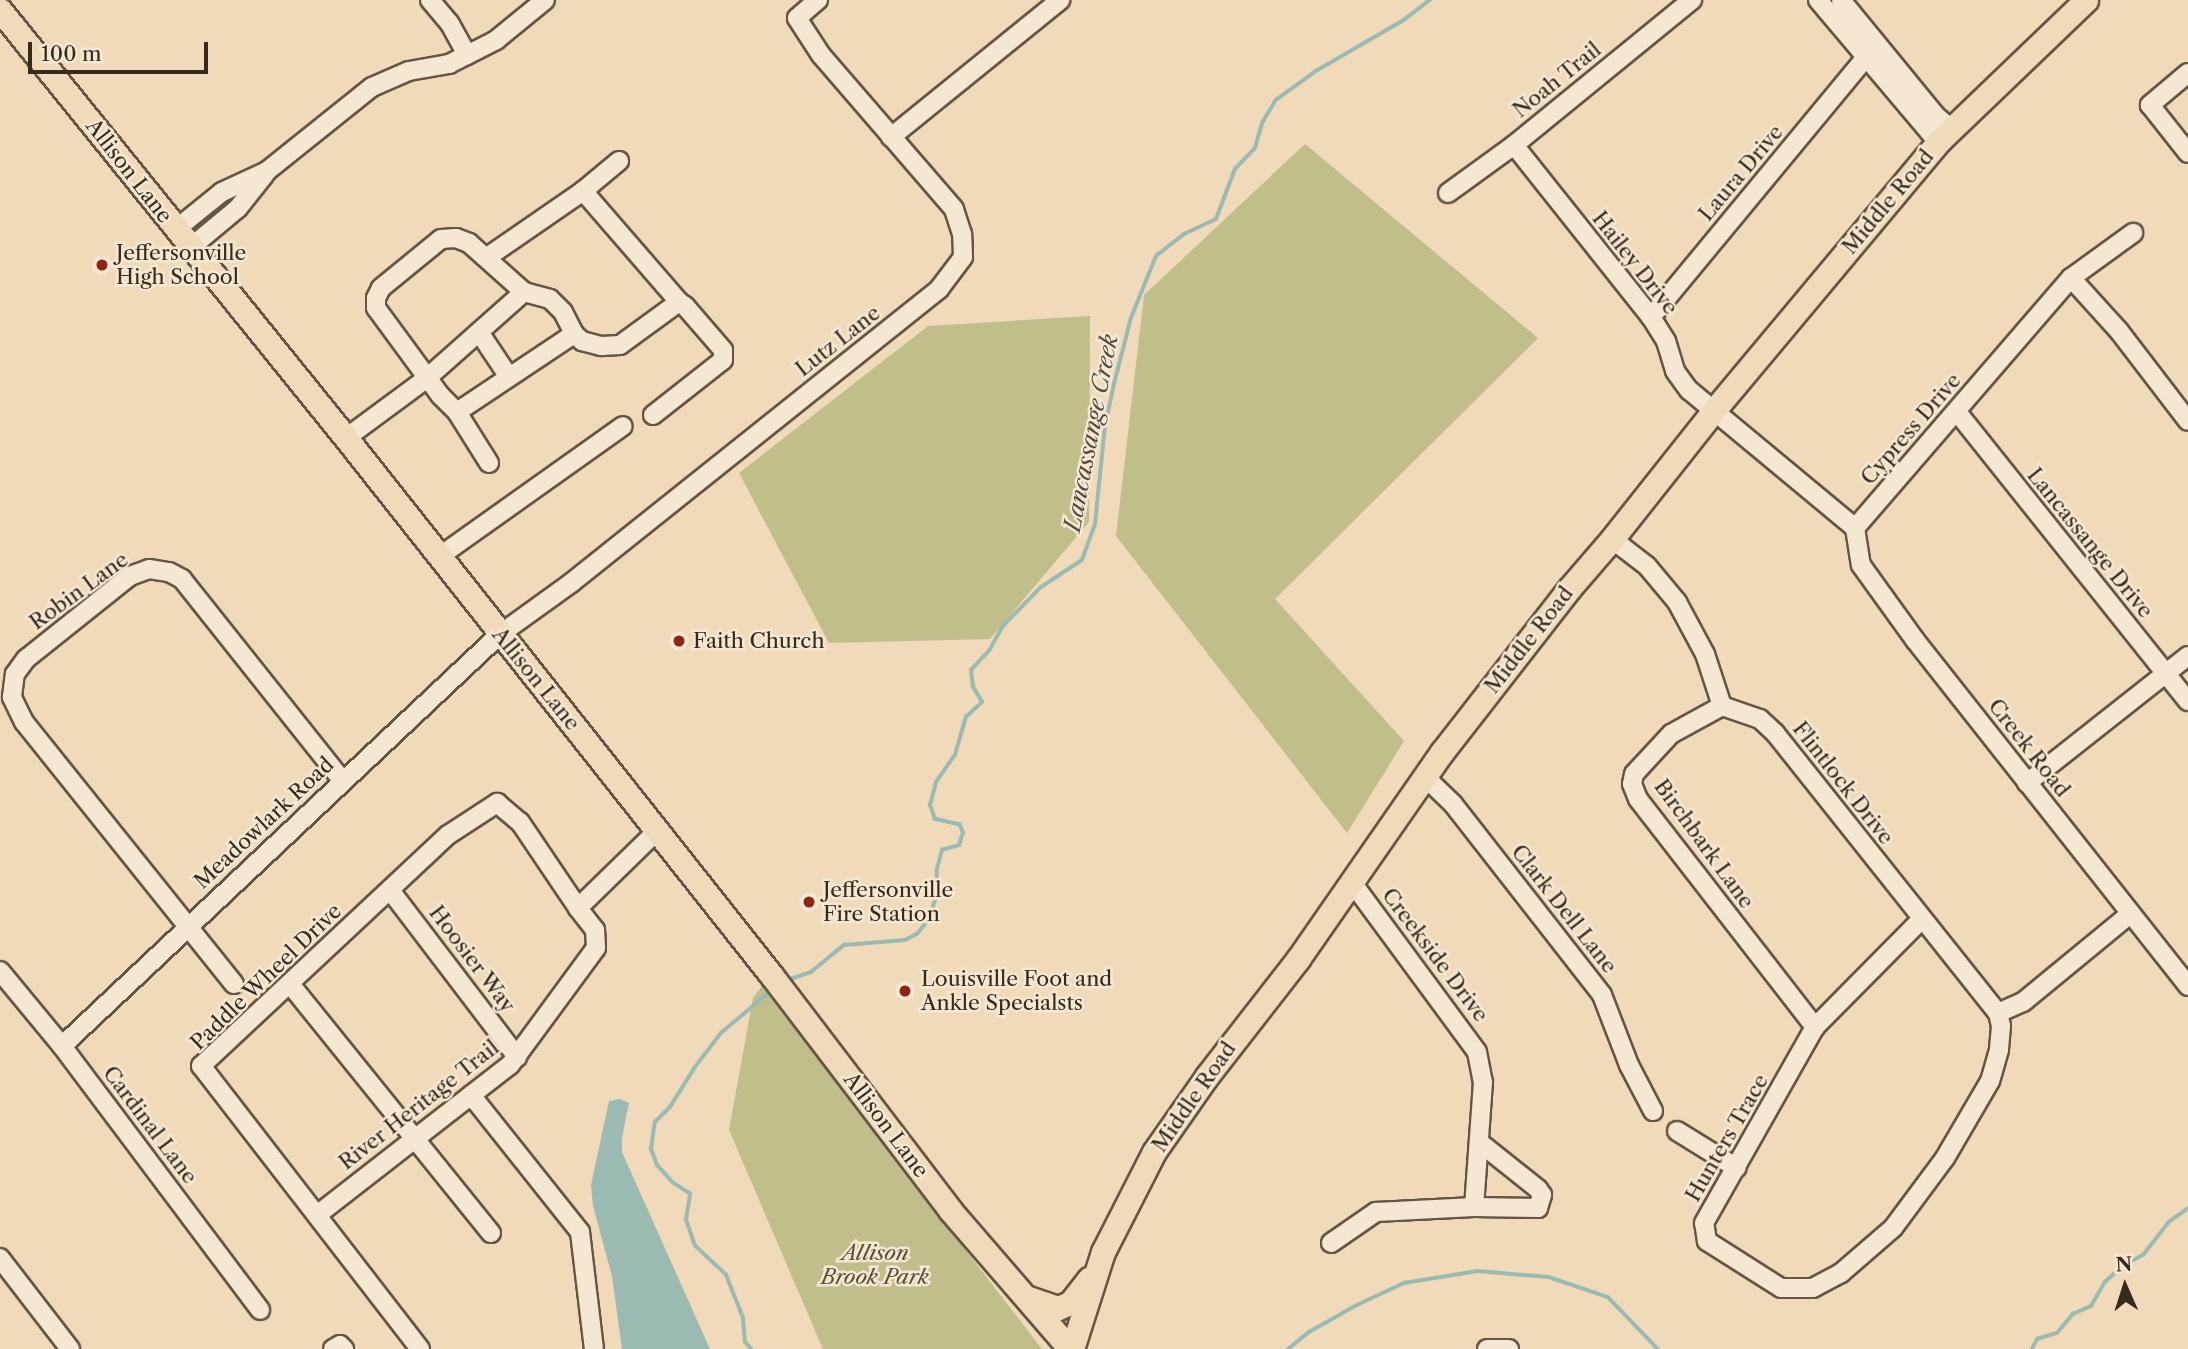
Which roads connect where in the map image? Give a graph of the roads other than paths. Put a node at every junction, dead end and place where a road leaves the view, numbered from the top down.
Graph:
1 (430, 0) edge
2 (545, 0) edge
3 (818, 0) edge
4 (1060, 0) edge
5 (1692, 0) edge
6 (1818, 0) edge
7 (1841, 0) edge
8 (2086, 0) edge
9 (0, 10) edge
10 (467, 55) junction
11 (1866, 58) junction
12 (2188, 73) edge
13 (1944, 136) junction
14 (891, 137) junction
15 (1514, 145) junction
16 (2188, 153) edge
17 (619, 162) dead end
18 (267, 171) junction
19 (583, 191) junction
20 (1448, 193) dead end
21 (175, 230) junction
22 (2133, 233) dead end
23 (190, 248) junction
24 (486, 258) junction
25 (2071, 278) junction
26 (524, 292) junction
27 (679, 302) junction
28 (1651, 317) junction
29 (479, 332) junction
30 (574, 334) junction
31 (509, 377) junction
32 (427, 379) junction
33 (1714, 409) junction
34 (457, 412) junction
35 (1957, 412) junction
36 (653, 415) dead end
37 (2188, 421) edge
38 (623, 426) dead end
39 (346, 438) junction
40 (489, 463) dead end
41 (1855, 528) junction
42 (1612, 539) junction
43 (440, 556) junction
44 (499, 635) junction
45 (2188, 656) edge
46 (2165, 673) junction
47 (2188, 701) edge
48 (1722, 706) junction
49 (1425, 777) junction
50 (342, 780) junction
51 (2027, 783) junction
52 (657, 831) junction
53 (1351, 881) junction
54 (390, 890) junction
55 (578, 908) junction
56 (2130, 914) junction
57 (1921, 920) junction
58 (187, 927) junction
59 (0, 971) edge
60 (234, 984) dead end
61 (290, 984) junction
62 (2188, 986) edge
63 (1998, 1013) junction
64 (1815, 1027) junction
65 (62, 1046) junction
66 (517, 1057) junction
67 (471, 1095) junction
68 (1653, 1111) dead end
69 (1677, 1131) dead end
70 (416, 1138) junction
71 (1479, 1142) junction
72 (1737, 1168) junction
73 (1474, 1207) junction
74 (317, 1215) junction
75 (491, 1233) dead end
76 (1331, 1243) dead end
77 (0, 1258) edge
78 (1097, 1268) junction
79 (1025, 1296) junction
80 (260, 1310) dead end
81 (70, 1349) edge
82 (333, 1349) edge
83 (344, 1349) edge
84 (421, 1349) edge
85 (594, 1349) edge
86 (1071, 1349) edge
87 (1487, 1349) edge
88 (1509, 1349) edge

1 - 10 street
2 - 10 street
3 - 14 street, Lutz Lane
4 - 14 street
5 - 15 street, Noah Trail
6 - 11 street
7 - 13 street
8 - 13 main road, Middle Road
9 - 21 main road, Allison Lane
10 - 18 street
11 - 13 street
11 - 28 street, Laura Drive
12 - 16 street
13 - 33 main road, Middle Road
14 - 44 street, Lutz Lane
15 - 20 street, Noah Trail
15 - 28 street, Hailey Drive
17 - 19 street
18 - 21 street
18 - 23 street
19 - 24 street
19 - 27 street
21 - 23 main road, Allison Lane
22 - 25 street, Cypress Drive
23 - 39 main road, Allison Lane
24 - 26 street
24 - 32 street
25 - 35 street, Cypress Drive
25 - 37 street
26 - 29 street
26 - 30 street
27 - 30 street
27 - 36 street
28 - 33 street, Hailey Drive
29 - 31 street
29 - 32 street
30 - 31 street
31 - 34 street
32 - 34 street
32 - 39 street
33 - 41 street
33 - 42 main road, Middle Road
34 - 40 street
35 - 41 street, Cypress Drive
35 - 46 street, Lancassange Drive
38 - 43 street
39 - 43 main road, Allison Lane
41 - 51 street, Creek Road
42 - 48 street
42 - 49 main road, Middle Road
43 - 44 main road, Allison Lane
44 - 50 street, Meadowlark Road
44 - 52 main road, Allison Lane
45 - 46 street
46 - 47 street, Lancassange Drive
46 - 51 street
48 - 57 street, Flintlock Drive
48 - 64 street, Birchbark Lane
49 - 53 main road, Middle Road
49 - 68 street, Clark Dell Lane
50 - 58 street, Meadowlark Road
50 - 58 street, Robin Lane
51 - 56 street, Creek Road
52 - 55 street
52 - 79 main road, Allison Lane
53 - 71 street, Creekside Drive
53 - 78 main road, Middle Road
54 - 55 street, Paddle Wheel Drive
54 - 61 street, Paddle Wheel Drive
54 - 66 street, Hoosier Way
55 - 66 street, River Heritage Trail
56 - 62 street, Creek Road
56 - 63 street
57 - 63 street, Flintlock Drive
57 - 64 street, Hunters Trace
58 - 60 street, Robin Lane
58 - 65 street, Meadowlark Road
59 - 65 street, Cardinal Lane
61 - 70 street
61 - 74 street, Paddle Wheel Drive
63 - 72 street, Hunters Trace
64 - 72 street, Hunters Trace
65 - 80 street, Cardinal Lane
66 - 67 street, River Heritage Trail
67 - 70 street, River Heritage Trail
67 - 85 street
69 - 72 street
70 - 74 street, River Heritage Trail
70 - 75 street
71 - 73 street, Creekside Drive
71 - 73 street
73 - 76 street
74 - 84 street, Paddle Wheel Drive
77 - 81 street
78 - 79 main road
78 - 86 main road, Middle Road
79 - 86 main road, Allison Lane
82 - 83 street
87 - 88 street

